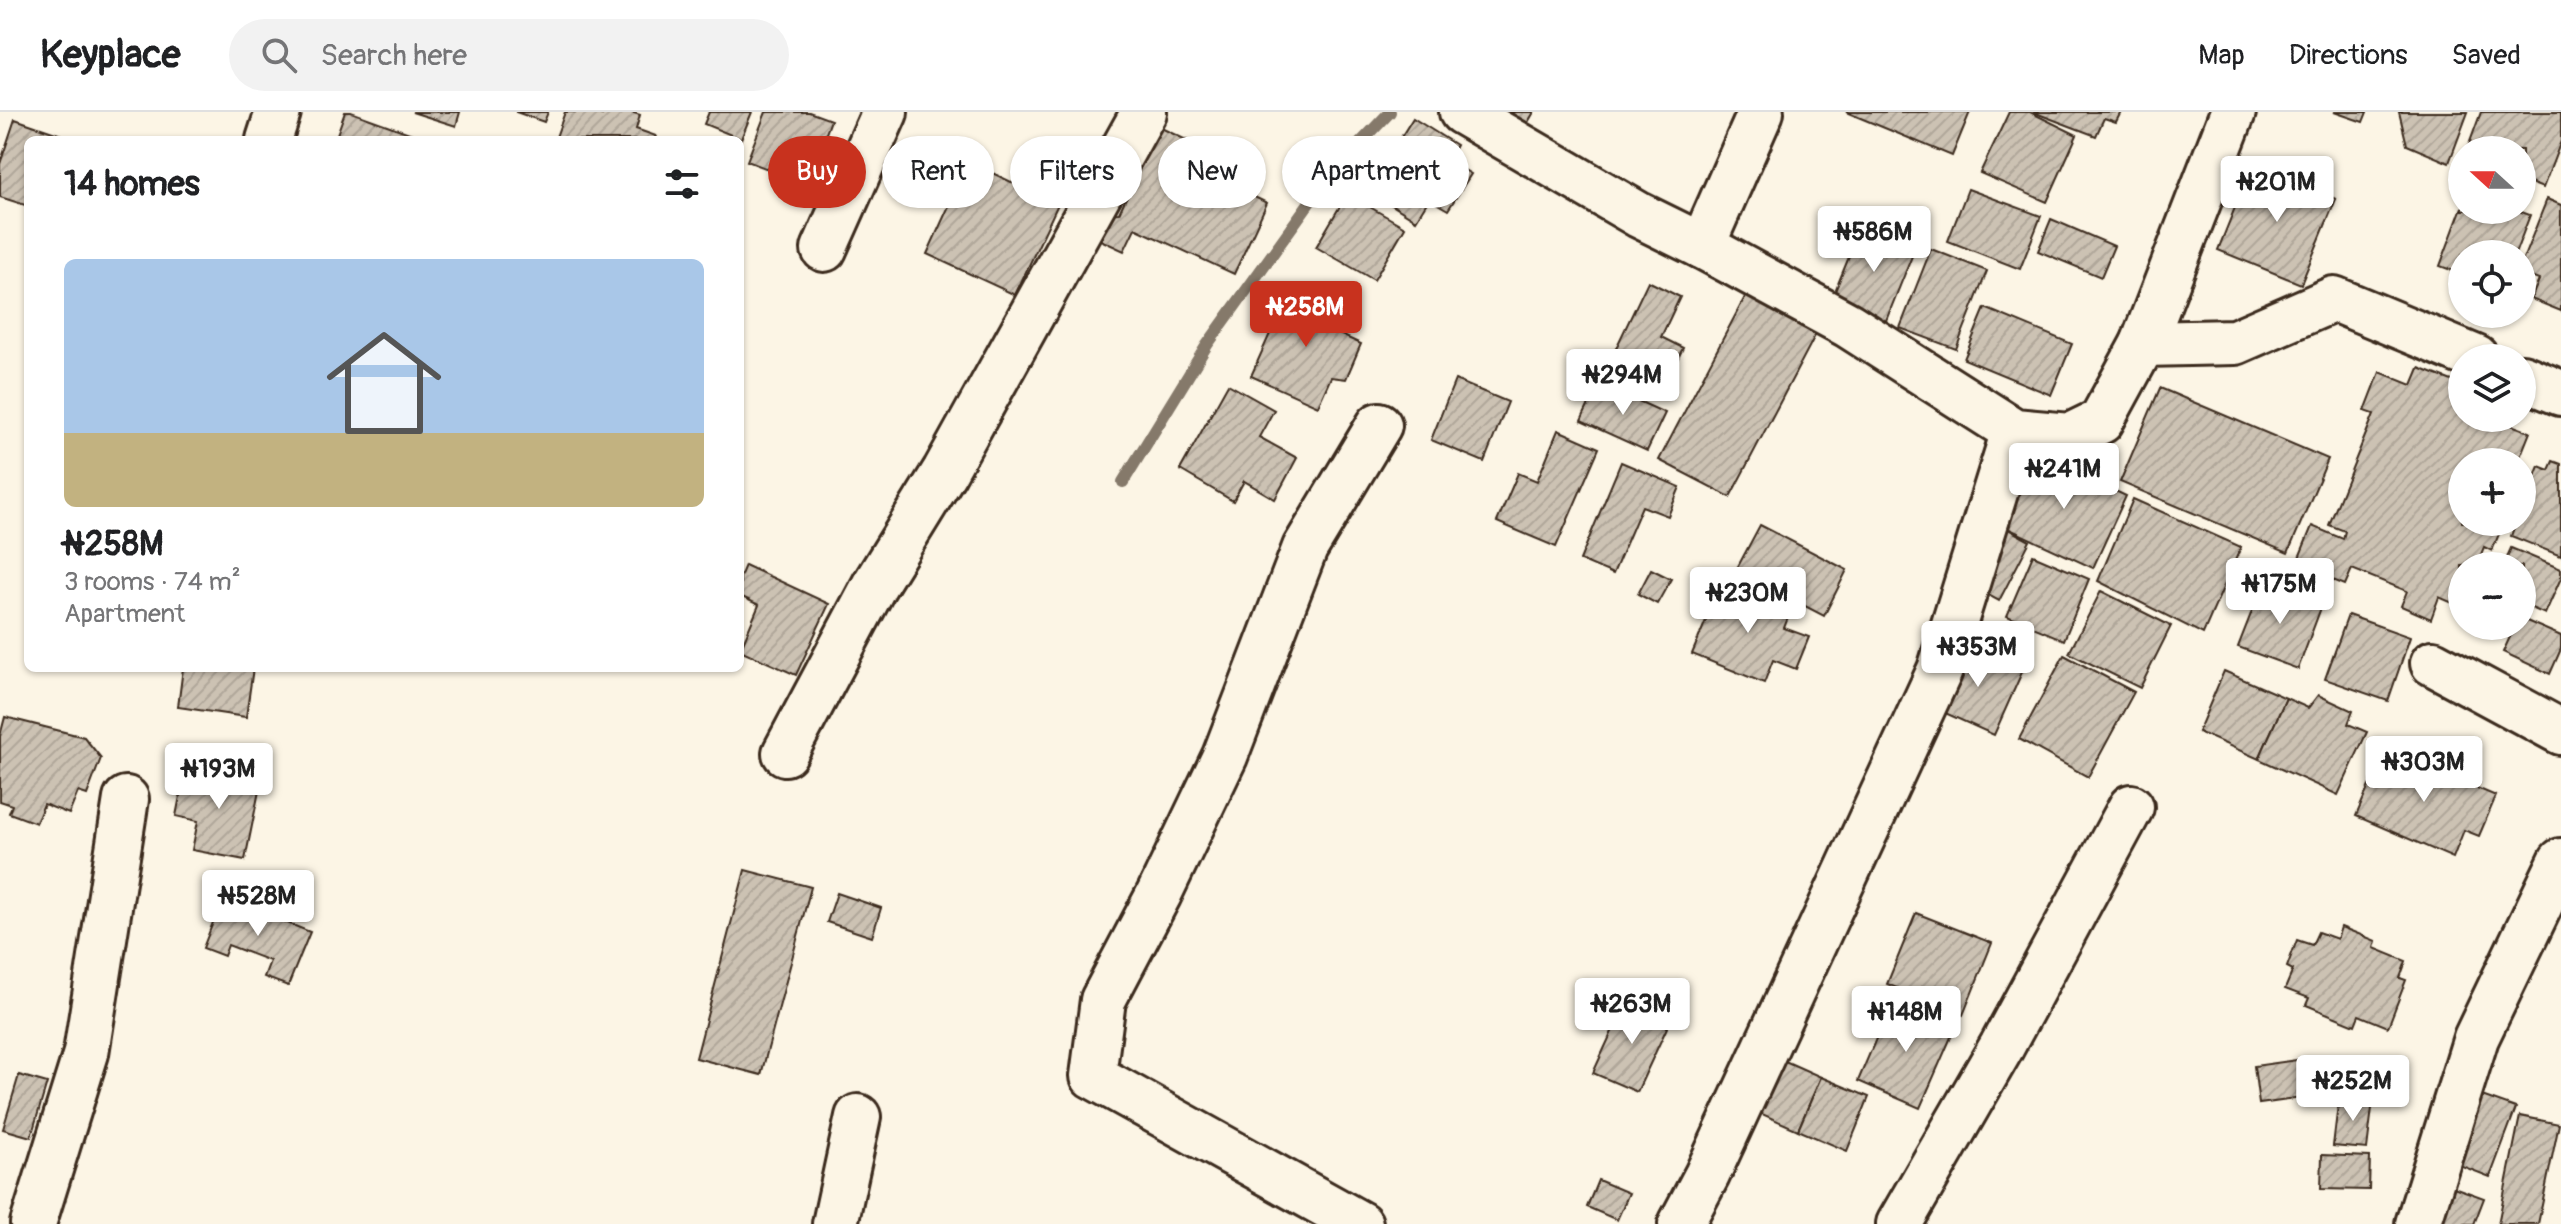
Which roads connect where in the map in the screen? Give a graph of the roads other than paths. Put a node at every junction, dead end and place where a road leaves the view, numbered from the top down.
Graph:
1 (278, 112) edge
2 (885, 112) edge
3 (1144, 112) edge
4 (1462, 112) edge
5 (1761, 112) edge
6 (2233, 112) edge
7 (270, 136) edge
8 (1702, 246) junction
9 (824, 249) dead end
10 (2143, 344) junction
11 (2448, 346) edge
12 (2536, 383) edge
13 (2561, 393) edge
14 (1379, 425) dead end
15 (2014, 431) junction
16 (2433, 663) dead end
17 (2561, 732) edge
18 (785, 753) dead end
19 (126, 799) dead end
20 (2131, 807) dead end
21 (2561, 861) edge
22 (858, 1117) dead end
23 (33, 1224) edge
24 (835, 1224) edge
25 (1360, 1224) edge
26 (1681, 1224) edge
27 (1899, 1224) edge
28 (2418, 1224) edge

1 - 7 street
2 - 9 street
3 - 18 street
4 - 8 street
5 - 8 street
6 - 10 street
8 - 15 street
10 - 11 street
10 - 15 street
12 - 13 street
14 - 25 street
15 - 26 street
16 - 17 street
19 - 23 street
20 - 27 street
21 - 28 street
22 - 24 street

